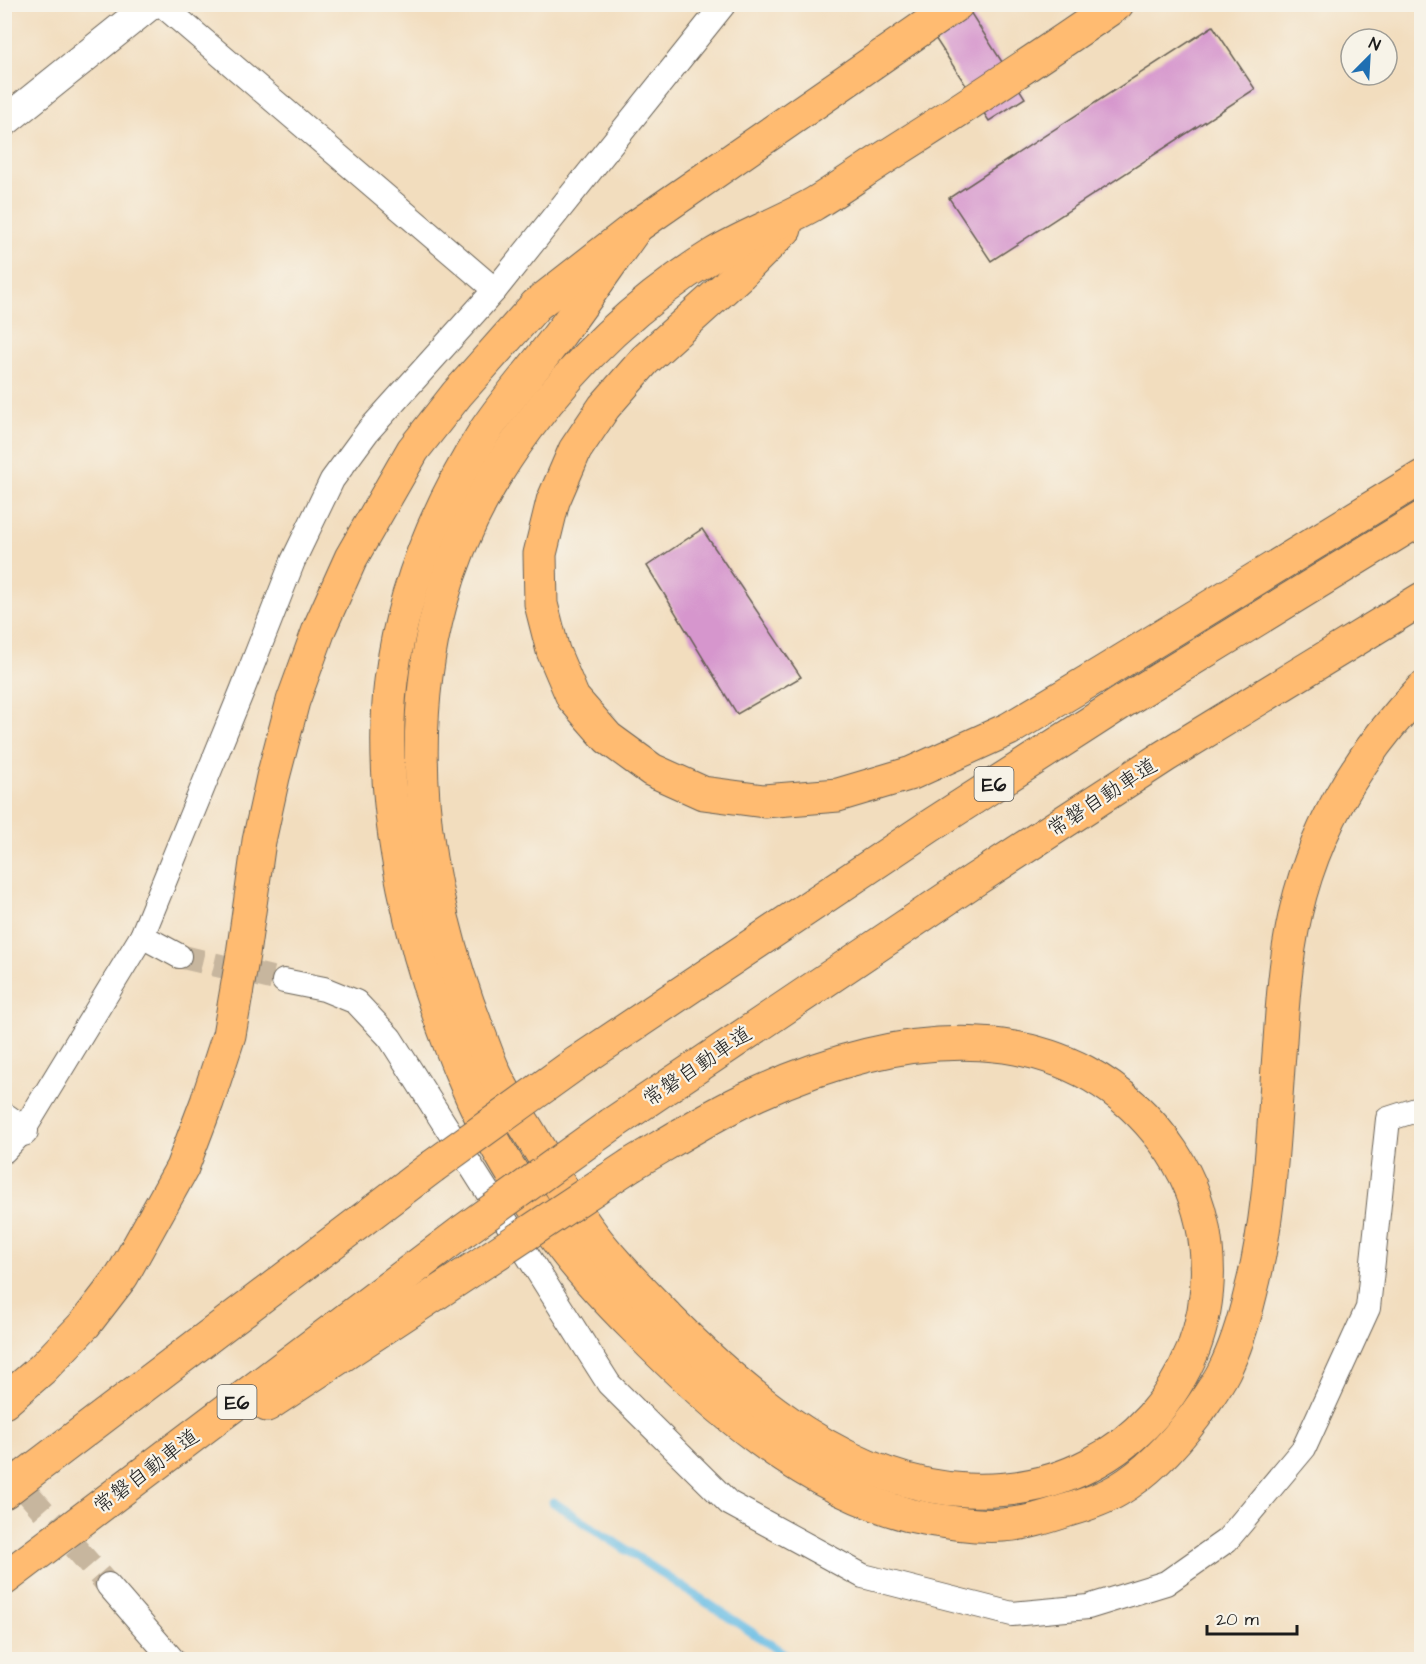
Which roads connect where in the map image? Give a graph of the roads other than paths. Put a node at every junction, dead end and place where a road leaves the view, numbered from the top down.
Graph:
1 (152, 4) edge
2 (161, 4) edge
3 (724, 4) edge
4 (957, 4) edge
5 (1117, 4) edge
6 (4, 122) edge
7 (808, 207) junction
8 (637, 226) junction
9 (495, 290) junction
10 (1422, 477) edge
11 (1422, 518) edge
12 (1422, 599) edge
13 (1422, 689) edge
14 (142, 936) junction
15 (179, 956) tunnel mouth
16 (284, 981) tunnel mouth
17 (1422, 1108) edge
18 (11, 1133) edge
19 (4, 1402) edge
20 (4, 1492) edge
21 (9, 1576) edge
22 (108, 1585) tunnel mouth
23 (172, 1659) edge

1 - 6 street
2 - 9 street
3 - 9 street
4 - 8 highway
5 - 7 highway
7 - 10 highway
7 - 21 highway, bridge
8 - 13 highway
8 - 19 highway
9 - 14 street
11 - 20 highway, E6, bridge
12 - 21 highway, 常磐自動車道 / E6, bridge
14 - 15 street
14 - 18 street
16 - 17 street
22 - 23 street

